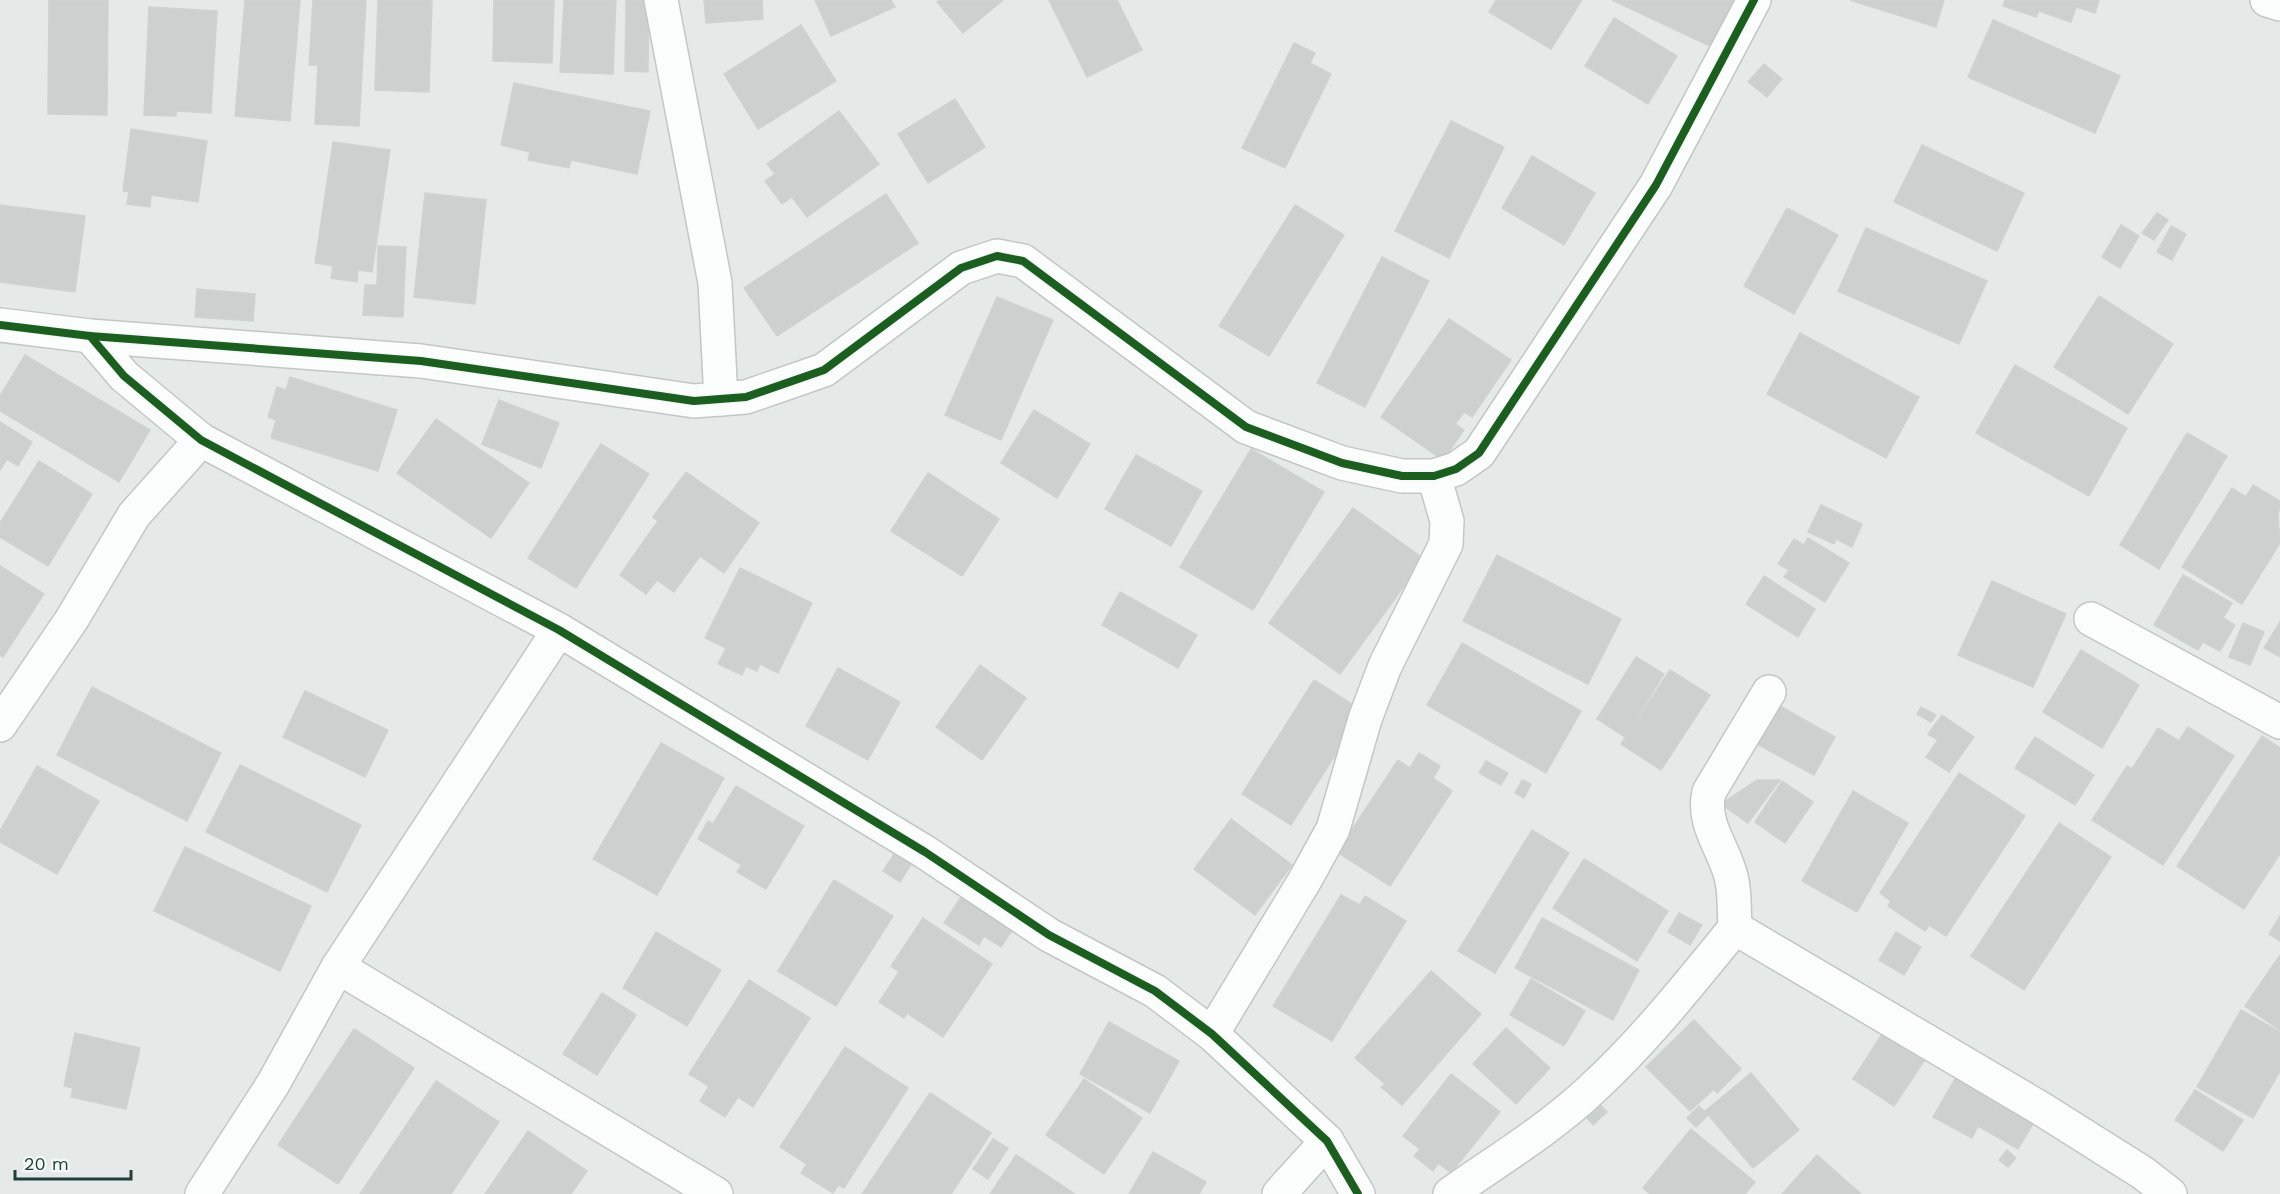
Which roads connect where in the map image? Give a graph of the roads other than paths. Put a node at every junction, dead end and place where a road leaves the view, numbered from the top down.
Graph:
1 (661, 0) edge
2 (1755, 0) edge
3 (2267, 0) edge
4 (2280, 4) edge
5 (0, 325) edge
6 (90, 336) junction
7 (721, 399) junction
8 (201, 440) junction
9 (1434, 476) junction
10 (2091, 619) dead end
11 (559, 630) junction
12 (1769, 692) dead end
13 (2280, 722) edge
14 (0, 725) edge
15 (1735, 928) junction
16 (338, 967) junction
17 (1212, 1034) junction
18 (1327, 1141) junction
19 (202, 1194) edge
20 (716, 1194) edge
21 (1279, 1194) edge
22 (1358, 1194) edge
23 (1450, 1194) edge
24 (2170, 1194) edge

1 - 7 street
2 - 9 street
3 - 4 street
5 - 6 street
6 - 7 street
6 - 8 street
7 - 9 street
8 - 11 street
8 - 14 street
9 - 17 street
10 - 13 street
11 - 16 street
11 - 17 street
12 - 15 street
15 - 23 street
15 - 24 street
16 - 19 street
16 - 20 street
17 - 18 street
18 - 21 street
18 - 22 street

